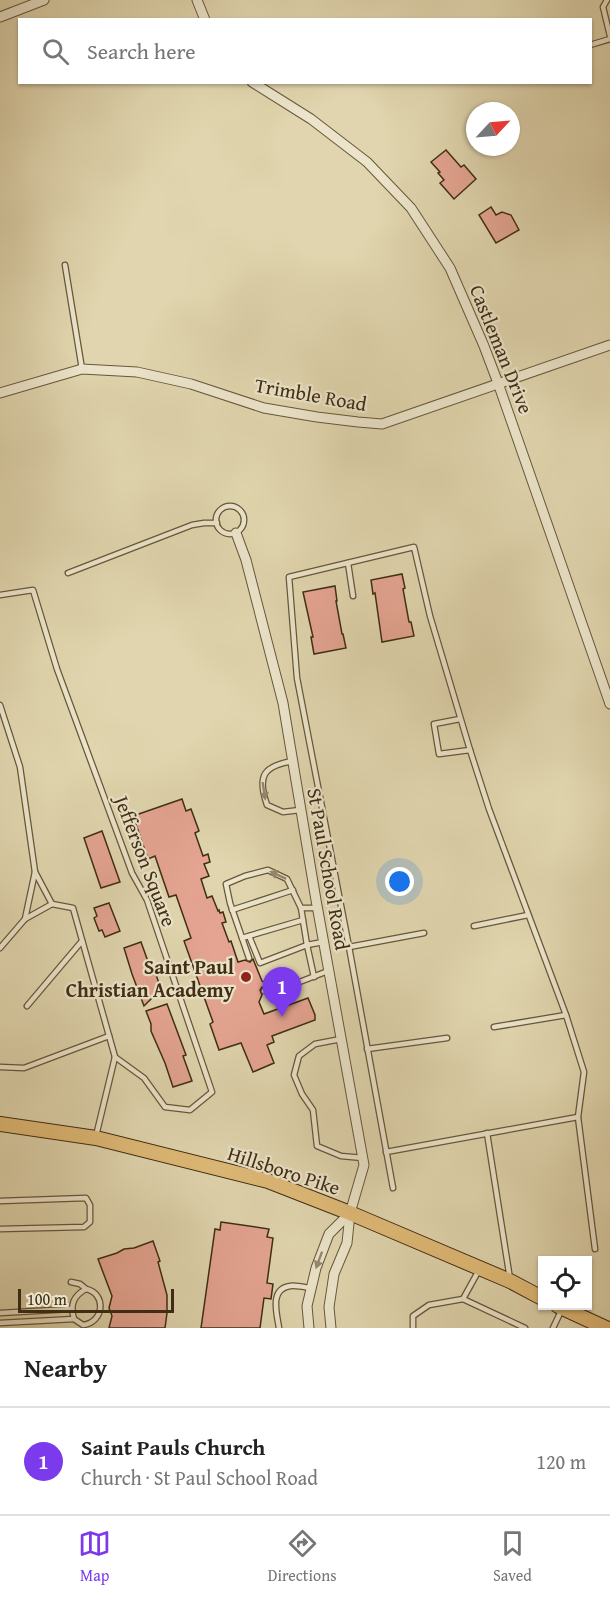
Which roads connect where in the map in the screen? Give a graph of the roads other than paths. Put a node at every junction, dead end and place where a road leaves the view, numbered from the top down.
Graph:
1 (44, 0) edge
2 (197, 0) edge
3 (607, 0) edge
4 (0, 17) edge
5 (204, 18) edge
6 (610, 38) edge
7 (592, 45) edge
8 (255, 84) edge
9 (65, 265) dead end
10 (610, 345) edge
11 (82, 369) junction
12 (498, 383) junction
13 (0, 393) edge
14 (217, 523) junction
15 (236, 533) junction
16 (348, 563) junction
17 (68, 573) dead end
18 (0, 595) edge
19 (353, 596) dead end
20 (610, 704) edge
21 (0, 705) edge
22 (460, 719) junction
23 (470, 750) junction
24 (292, 761) junction
25 (301, 810) junction
26 (35, 872) junction
27 (293, 890) junction
28 (52, 904) junction
29 (301, 908) junction
30 (317, 908) junction
31 (232, 910) junction
32 (528, 915) junction
33 (25, 919) junction
34 (303, 920) junction
35 (474, 926) dead end
36 (424, 933) dead end
37 (249, 936) junction
38 (242, 938) junction
39 (82, 940) junction
40 (323, 942) junction
41 (307, 945) junction
42 (349, 947) junction
43 (0, 948) edge
44 (249, 958) dead end
45 (328, 971) junction
46 (314, 977) junction
47 (264, 991) dead end
48 (27, 1006) dead end
49 (566, 1015) junction
50 (494, 1027) dead end
51 (109, 1036) junction
52 (447, 1038) dead end
53 (341, 1039) junction
54 (367, 1049) junction
55 (115, 1057) junction
56 (0, 1067) edge
57 (578, 1117) junction
58 (0, 1124) edge
59 (487, 1133) junction
60 (96, 1138) junction
61 (386, 1152) junction
62 (363, 1158) junction
63 (393, 1188) dead end
64 (0, 1201) edge
65 (350, 1213) junction
66 (0, 1229) edge
67 (595, 1249) dead end
68 (480, 1268) junction
69 (510, 1281) junction
70 (71, 1282) dead end
71 (310, 1287) junction
72 (86, 1289) junction
73 (538, 1295) edge
74 (463, 1299) junction
75 (71, 1309) junction
76 (559, 1310) edge
77 (567, 1310) edge
78 (0, 1313) edge
79 (74, 1318) junction
80 (0, 1323) edge
81 (82, 1326) edge
82 (279, 1328) edge
83 (309, 1328) edge
84 (331, 1328) edge
85 (413, 1328) edge
86 (525, 1328) edge
87 (553, 1328) edge
88 (606, 1328) edge

1 - 4 street
2 - 5 street
3 - 6 lane
6 - 7 lane
8 - 12 street, Castleman Drive
9 - 11 lane
10 - 12 street, Trimble Road
11 - 12 street, Trimble Road
11 - 13 street, Trimble Road
12 - 20 street, Castleman Drive
14 - 15 lane
14 - 15 lane
14 - 17 lane
15 - 24 street, St Paul School Road
16 - 19 lane
16 - 22 lane
16 - 42 lane
18 - 55 lane, Jefferson Square
21 - 26 lane
22 - 23 lane
22 - 23 lane
23 - 32 lane
24 - 25 street, St Paul School Road
24 -> 25 lane
25 - 30 street, St Paul School Road
26 - 28 lane
26 - 33 lane
27 - 29 lane
27 - 31 lane
27 -> 31 lane
28 - 33 lane
28 - 39 lane
29 - 30 lane
29 - 34 lane
30 - 40 street, St Paul School Road
31 - 38 lane
32 - 35 lane
32 - 49 lane
33 - 43 lane
34 - 37 lane
34 - 41 lane
36 - 42 lane
37 - 38 lane
37 - 41 lane
38 - 44 lane
39 - 48 lane
39 - 51 lane
40 - 41 lane
40 - 45 street, St Paul School Road
41 - 46 lane
42 - 54 lane
45 - 46 lane
45 - 53 street, St Paul School Road
46 - 47 lane
49 - 50 lane
49 - 57 lane
51 - 55 lane
51 - 56 lane
52 - 54 lane
53 - 62 street, St Paul School Road
53 - 62 lane
54 - 61 lane
55 - 60 lane
57 - 59 lane
57 - 67 lane
58 - 60 main road, Hillsboro Pike
59 - 61 lane
59 - 69 lane
60 - 65 main road, Hillsboro Pike
61 - 63 lane
62 - 65 street, St Paul School Road
64 - 66 lane
65 - 68 main road, Hillsboro Pike
65 -> 71 street
65 - 84 street, St Paul School Road
68 - 69 main road, Hillsboro Pike
68 - 74 lane
69 - 73 main road, Hillsboro Pike
70 - 72 lane
71 - 82 lane
71 - 83 street
72 - 75 lane
72 - 81 lane
74 - 85 lane
74 - 86 lane
75 - 78 lane
75 - 79 lane
76 - 87 lane
77 - 88 main road
79 - 80 lane
79 - 81 lane

